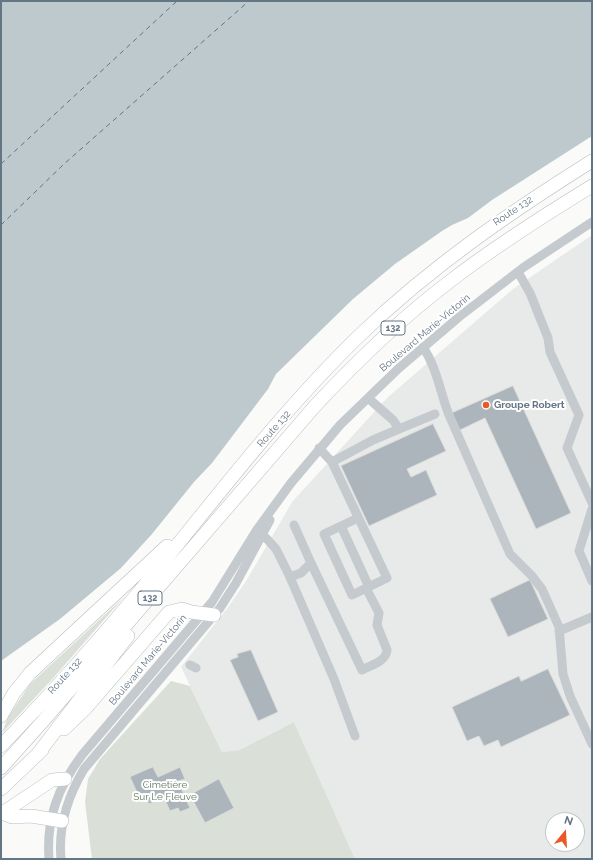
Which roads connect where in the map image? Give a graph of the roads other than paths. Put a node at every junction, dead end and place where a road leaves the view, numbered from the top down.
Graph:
1 (592, 161) edge
2 (592, 186) edge
3 (592, 222) edge
4 (518, 272) junction
5 (423, 347) junction
6 (368, 398) junction
7 (435, 414) dead end
8 (399, 429) junction
9 (319, 448) junction
10 (332, 462) junction
11 (592, 503) edge
12 (227, 509) junction
13 (592, 509) edge
14 (358, 518) junction
15 (197, 520) junction
16 (294, 525) dead end
17 (341, 526) junction
18 (259, 533) junction
19 (311, 563) junction
20 (290, 577) junction
21 (592, 581) edge
22 (368, 588) junction
23 (206, 612) junction
24 (592, 617) edge
25 (559, 632) junction
26 (174, 647) junction
27 (181, 654) junction
28 (164, 659) junction
29 (171, 666) junction
30 (1, 716) edge
31 (355, 736) dead end
32 (592, 744) edge
33 (1, 746) edge
34 (37, 755) junction
35 (1, 768) edge
36 (65, 779) junction
37 (1, 789) edge
38 (1, 813) edge
39 (56, 820) junction
40 (49, 859) edge
41 (61, 859) edge

1 - 15 highway, Route 132 / 132
2 - 12 highway, Route 132 / 132
3 - 4 street, Boulevard Marie-Victorin
4 - 5 street, Boulevard Marie-Victorin
4 - 11 street
5 - 6 street, Boulevard Marie-Victorin
5 - 25 street
6 - 8 street
6 - 9 street, Boulevard Marie-Victorin
7 - 8 street
8 - 10 street
9 - 10 street
9 - 18 street, Boulevard Marie-Victorin
10 - 14 street
12 - 34 highway
12 - 35 highway, Route 132 / 132
13 - 21 street
14 - 17 street
14 - 22 street
15 - 30 highway
15 - 33 highway, Route 132 / 132
16 - 19 street
17 - 22 street
17 - 22 street
18 - 20 street
18 - 23 street, Boulevard Marie-Victorin
19 - 20 street
19 - 22 street
20 - 31 street
23 - 26 street, Boulevard Marie-Victorin
23 - 27 street, Boulevard Marie-Victorin
23 - 34 highway
24 - 25 street
25 - 32 street
26 - 27 street
26 - 28 street, Boulevard Marie-Victorin
27 - 29 street, Boulevard Marie-Victorin
28 - 29 street
28 - 36 street, Boulevard Marie-Victorin
29 - 39 street, Boulevard Marie-Victorin
34 - 37 highway
36 - 38 highway
36 - 39 street, Boulevard Marie-Victorin
38 - 39 highway
39 - 40 street, Boulevard Marie-Victorin
39 - 41 street, Boulevard Marie-Victorin

